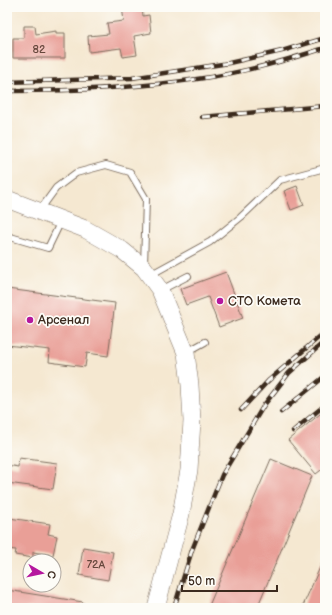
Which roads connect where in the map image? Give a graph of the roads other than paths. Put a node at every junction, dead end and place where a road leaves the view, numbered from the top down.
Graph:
1 (325, 168) edge
2 (7, 199) edge
3 (40, 210) junction
4 (62, 219) junction
5 (7, 236) edge
6 (147, 271) junction
7 (188, 276) dead end
8 (160, 290) junction
9 (205, 342) dead end
10 (186, 353) junction
11 (156, 608) edge

1 - 6 lane
2 - 3 main road
3 - 4 main road
3 - 6 lane
4 - 5 lane
4 - 6 main road
6 - 8 main road
7 - 8 lane
8 - 10 main road
9 - 10 lane
10 - 11 main road

